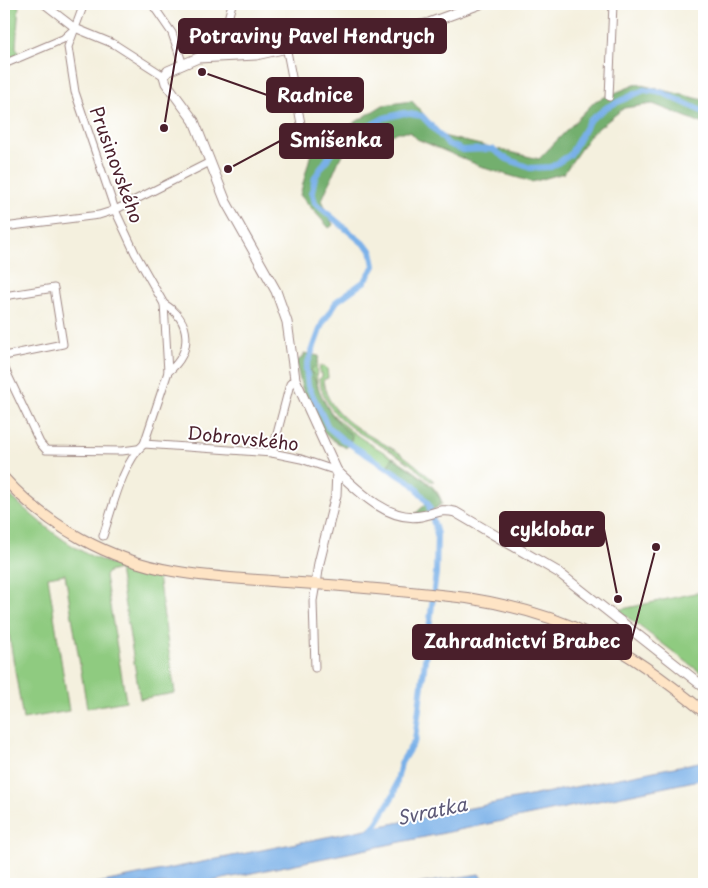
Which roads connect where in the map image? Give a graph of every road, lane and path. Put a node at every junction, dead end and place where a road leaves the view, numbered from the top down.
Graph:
1 (44, 4) edge
2 (84, 4) edge
3 (152, 4) edge
4 (232, 4) edge
5 (480, 4) edge
6 (613, 4) edge
7 (75, 28) junction
8 (286, 46) junction
9 (198, 58) junction
10 (4, 64) edge
11 (182, 65) junction
12 (164, 76) junction
13 (608, 97) dead end
14 (303, 134) dead end
15 (210, 162) junction
16 (115, 210) junction
17 (4, 227) edge
18 (4, 296) edge
19 (164, 304) junction
20 (4, 356) edge
21 (4, 367) edge
22 (168, 372) junction
23 (295, 379) junction
24 (144, 444) junction
25 (137, 449) junction
26 (272, 453) junction
27 (337, 471) junction
28 (4, 478) edge
29 (103, 536) dead end
30 (316, 584) junction
31 (315, 668) dead end
32 (704, 687) edge
33 (704, 712) edge

1 - 7 street
2 - 7 street, Prusinovského
3 - 11 street
4 - 9 street
5 - 8 street
6 - 13 street
7 - 10 street
7 - 12 street
7 - 16 street, Prusinovského
8 - 9 street
8 - 14 street
9 - 11 street
11 - 12 street
12 - 15 street
15 - 16 street
15 - 23 street
16 - 17 street
16 - 19 street, Prusinovského
18 - 20 street
19 - 22 street, Prusinovského
19 - 22 street, Prusinovského
21 - 25 street
22 - 24 street, Prusinovského
23 - 26 street
23 - 27 street
24 - 25 street
24 - 26 street, Dobrovského
25 - 29 street
26 - 27 street, Dobrovského
27 - 30 street
27 - 32 street
28 - 30 main road
30 - 31 street
30 - 33 main road

